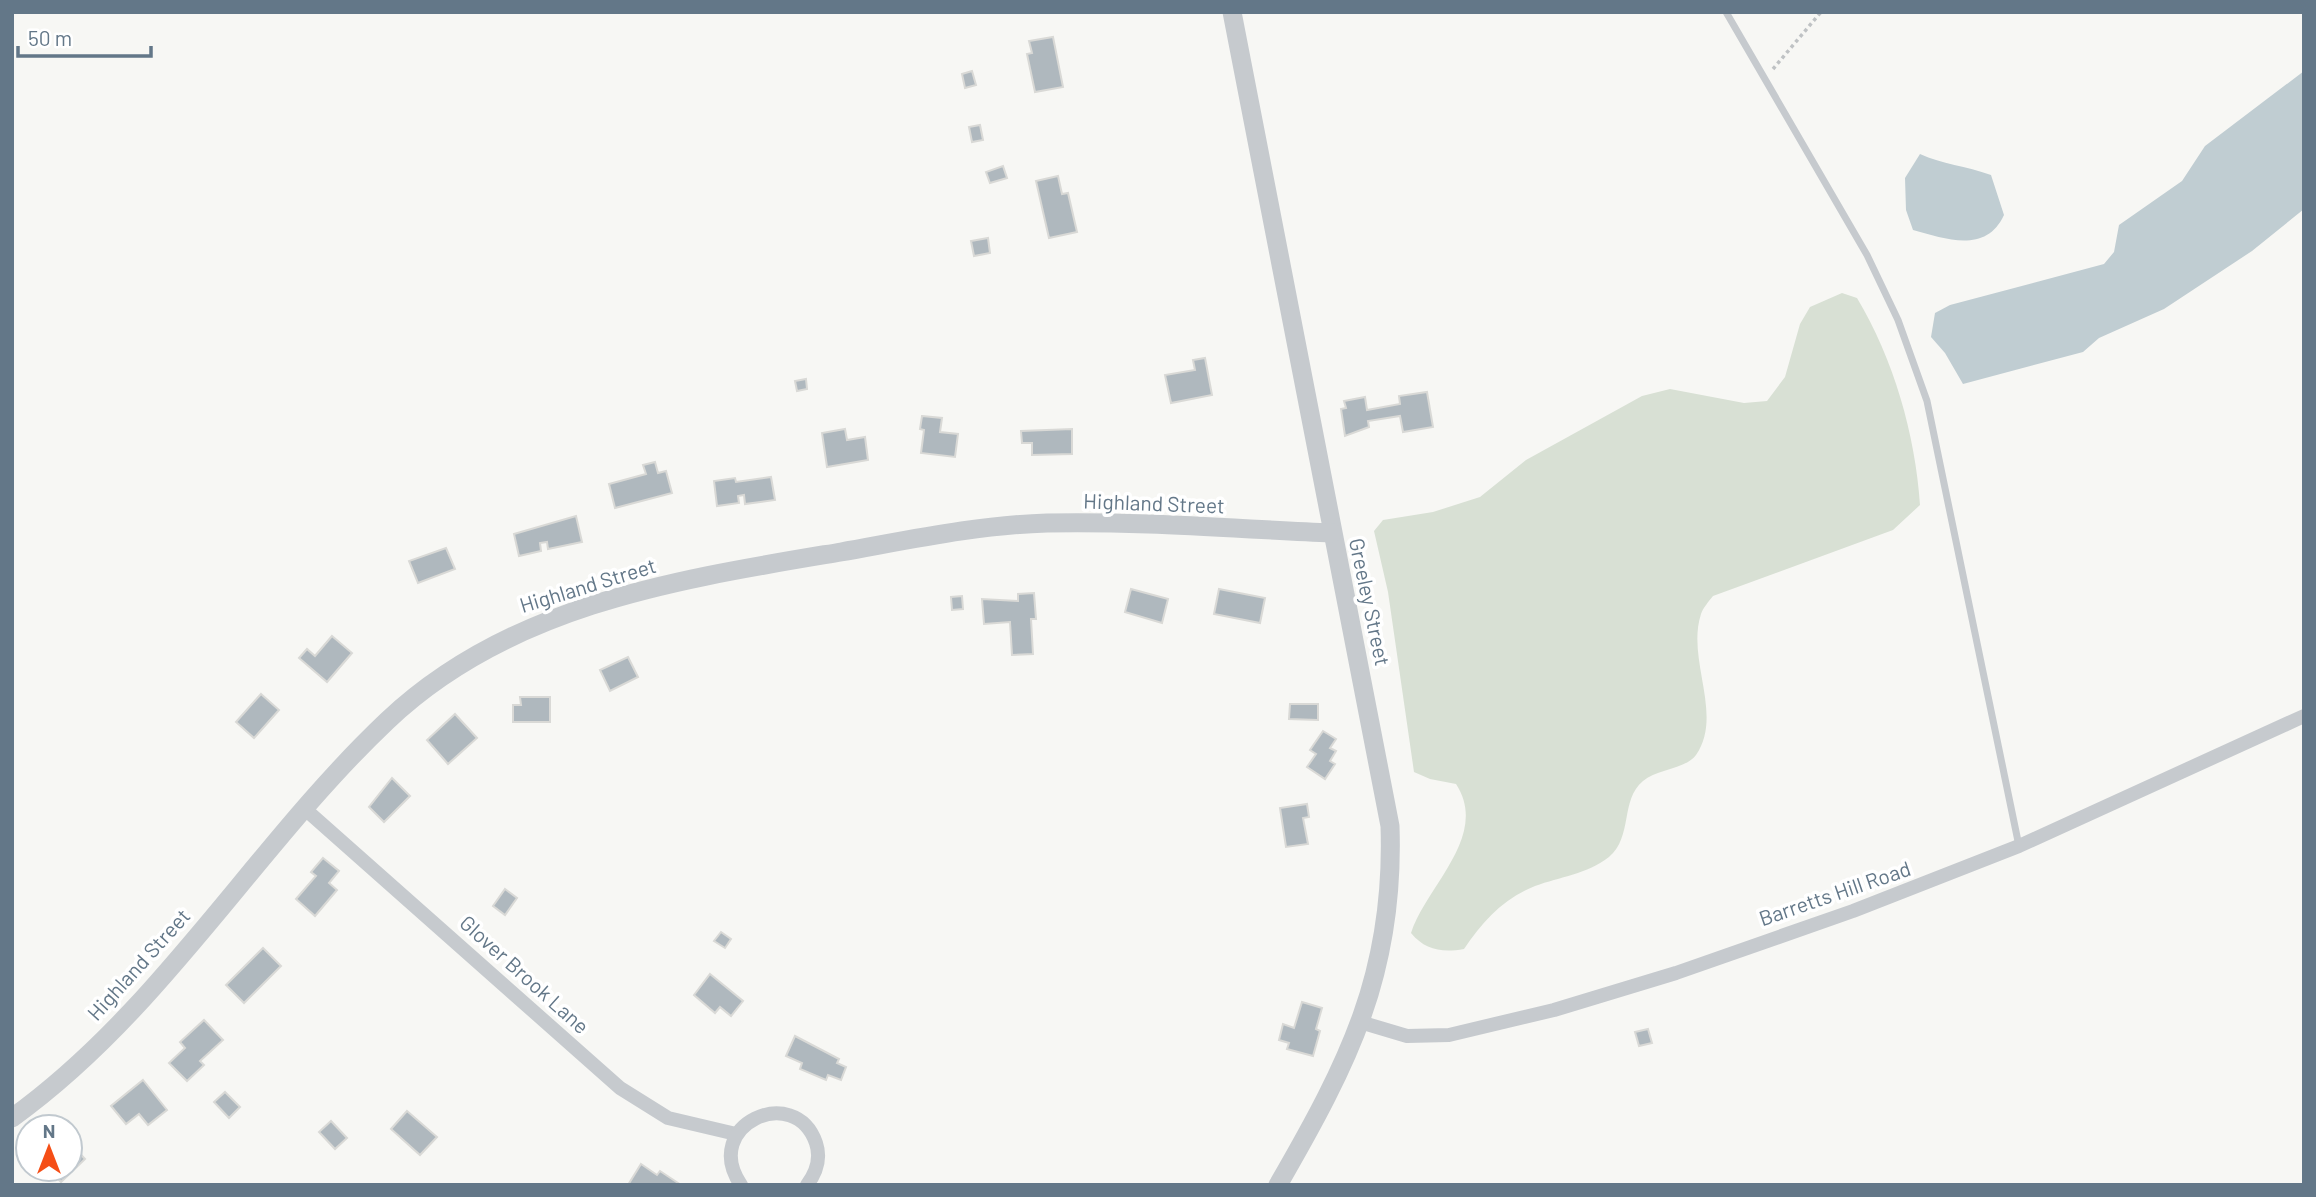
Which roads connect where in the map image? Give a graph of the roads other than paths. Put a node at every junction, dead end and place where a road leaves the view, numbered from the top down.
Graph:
1 (1232, 12) edge
2 (1726, 12) edge
3 (1332, 533) junction
4 (2304, 716) edge
5 (305, 809) junction
6 (2019, 846) junction
7 (1360, 1022) junction
8 (12, 1118) edge
9 (736, 1134) junction
10 (741, 1185) edge
11 (807, 1185) edge
12 (1278, 1185) edge

1 - 3 street, Greeley Street
2 - 6 lane
3 - 5 street, Highland Street
3 - 7 street, Greeley Street
4 - 6 street, Barretts Hill Road
5 - 8 street, Highland Street
5 - 9 street, Glover Brook Lane
6 - 7 street, Barretts Hill Road
7 - 12 street, Greeley Street
9 - 10 street
9 - 11 street

